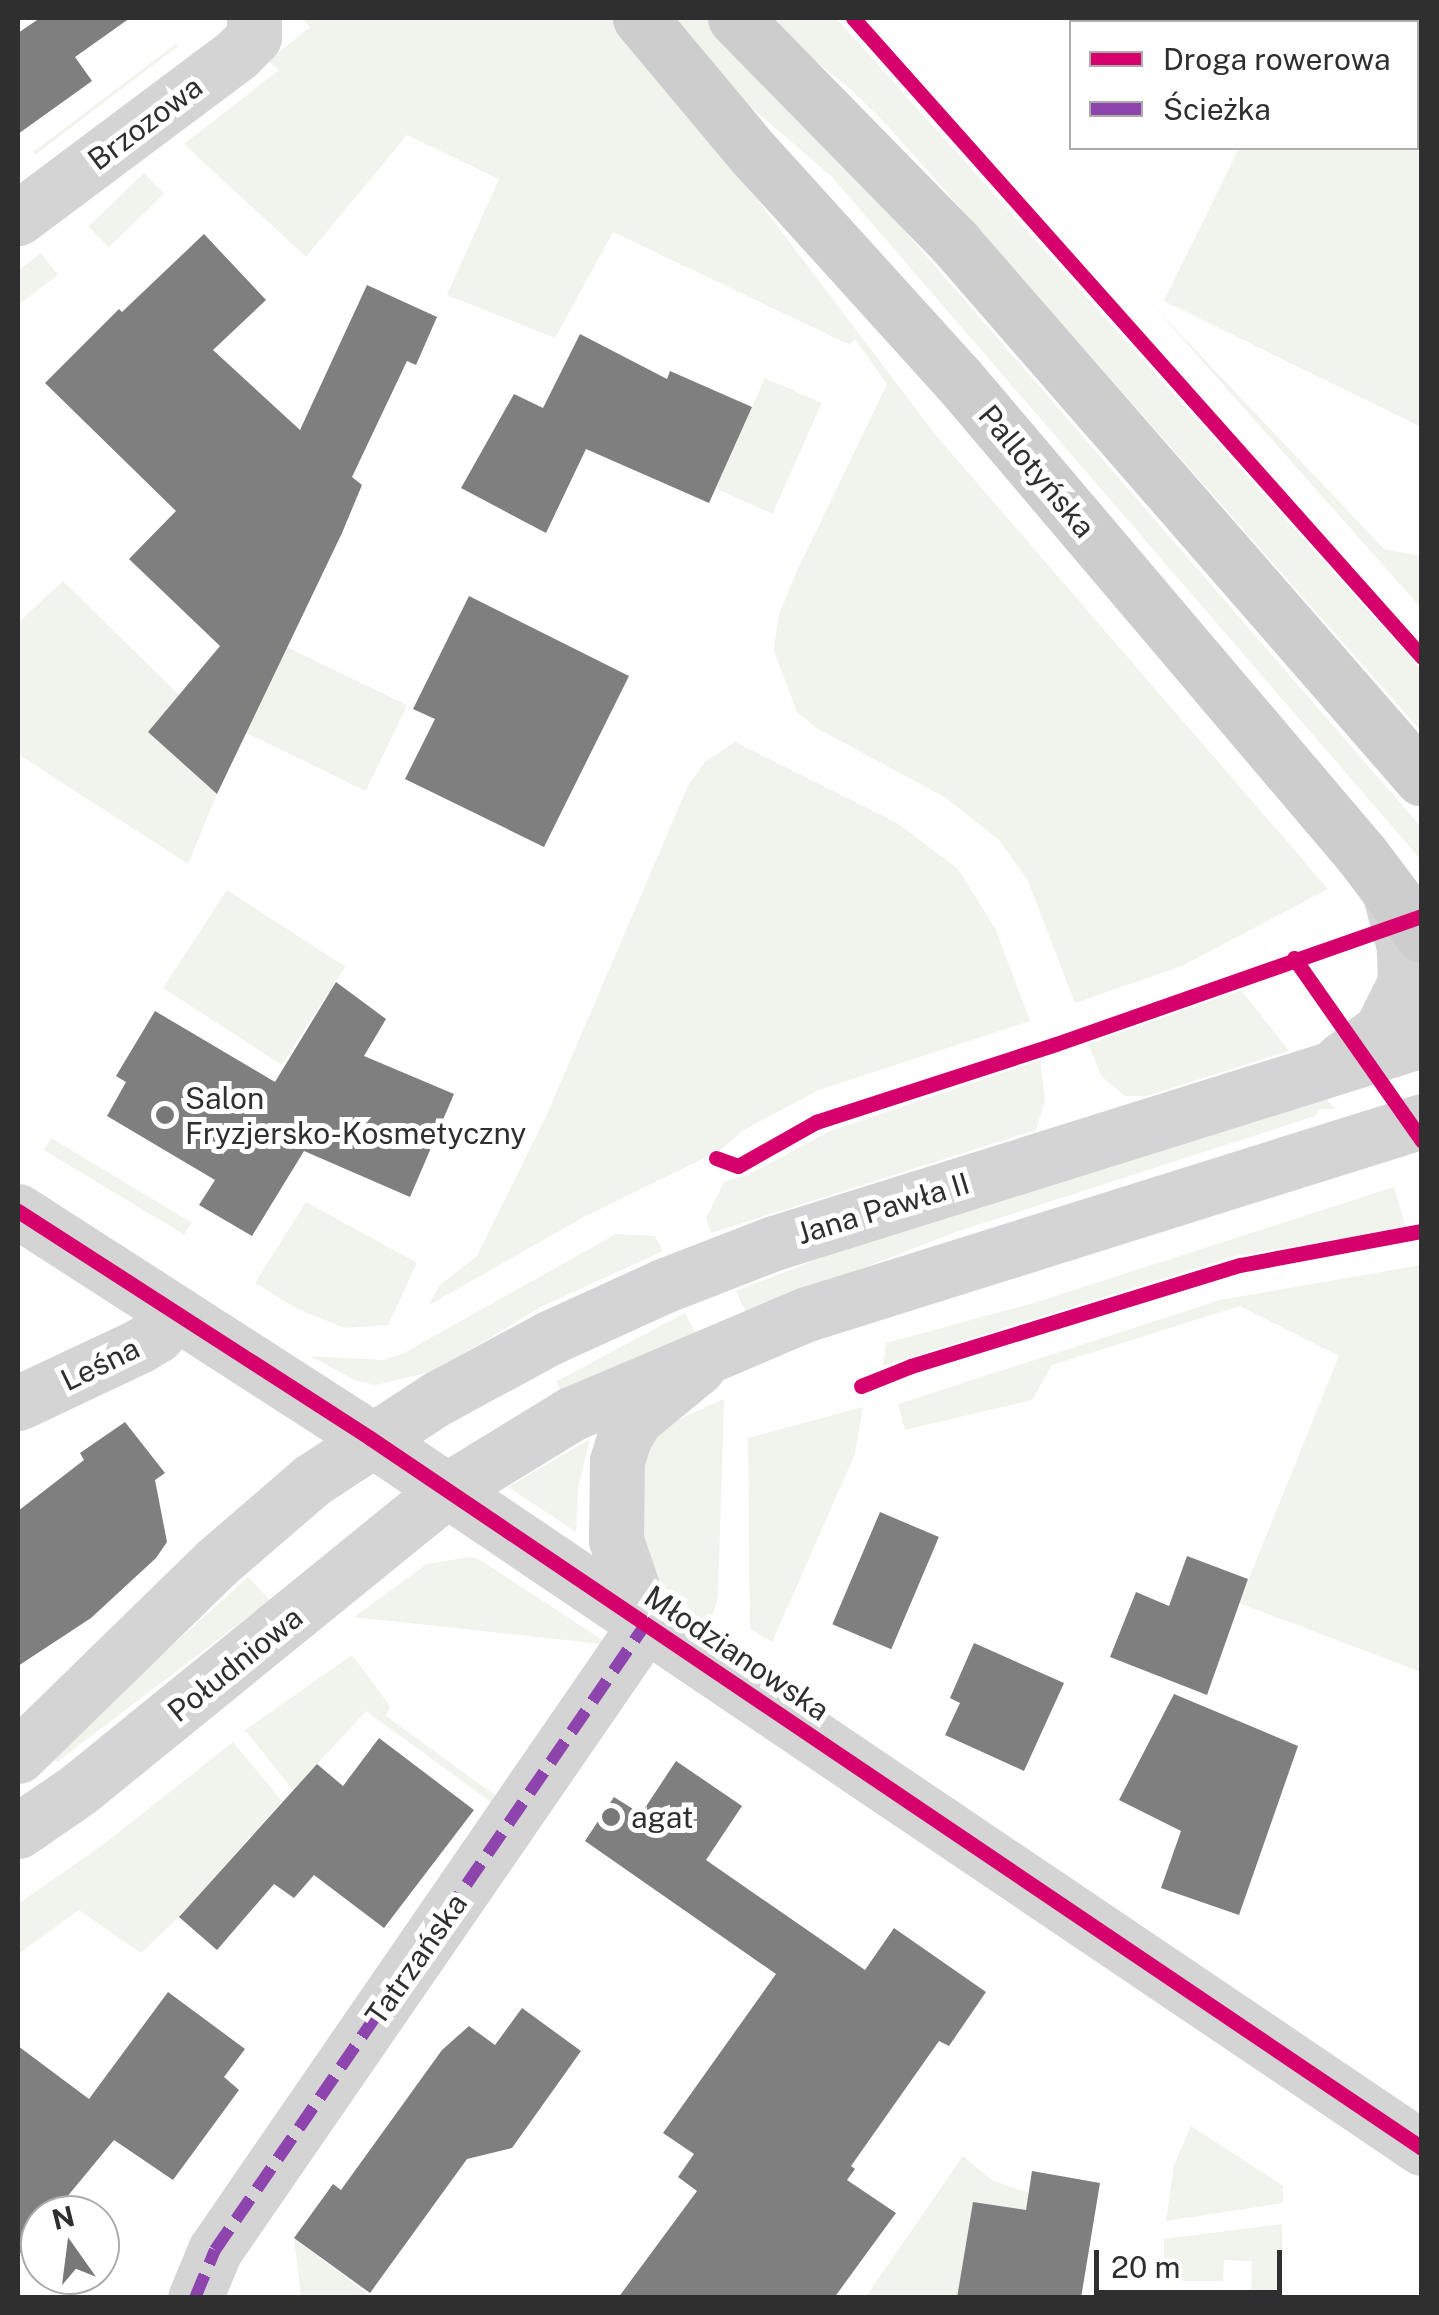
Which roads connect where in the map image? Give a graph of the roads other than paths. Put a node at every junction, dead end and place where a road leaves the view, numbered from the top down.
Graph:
1 (254, 18) edge
2 (640, 18) edge
3 (735, 18) edge
4 (18, 218) edge
5 (1422, 779) edge
6 (1389, 891) junction
7 (1422, 935) edge
8 (1422, 1040) edge
9 (1324, 1070) junction
10 (1422, 1121) edge
11 (18, 1211) edge
12 (173, 1314) junction
13 (727, 1345) junction
14 (18, 1403) edge
15 (370, 1438) junction
16 (447, 1490) junction
17 (646, 1625) junction
18 (18, 1756) edge
19 (18, 1832) edge
20 (1422, 2148) edge
21 (196, 2298) edge

1 - 4 street, Brzozowa
2 - 6 main road, Pallotyńska
3 - 5 main road
6 - 7 main road, Pallotyńska
6 - 9 street
8 - 9 street, Jana Pawła II
9 - 15 street, Jana Pawła II
10 - 13 street
11 - 12 street, Młodzianowska
12 - 14 street, Leśna
12 - 15 street, Młodzianowska
13 - 16 street
13 - 17 street
15 - 16 street, Młodzianowska
15 - 18 street
16 - 17 street, Młodzianowska
16 - 19 street, Południowa
17 - 20 street, Młodzianowska
17 - 21 street, Tatrzańska

